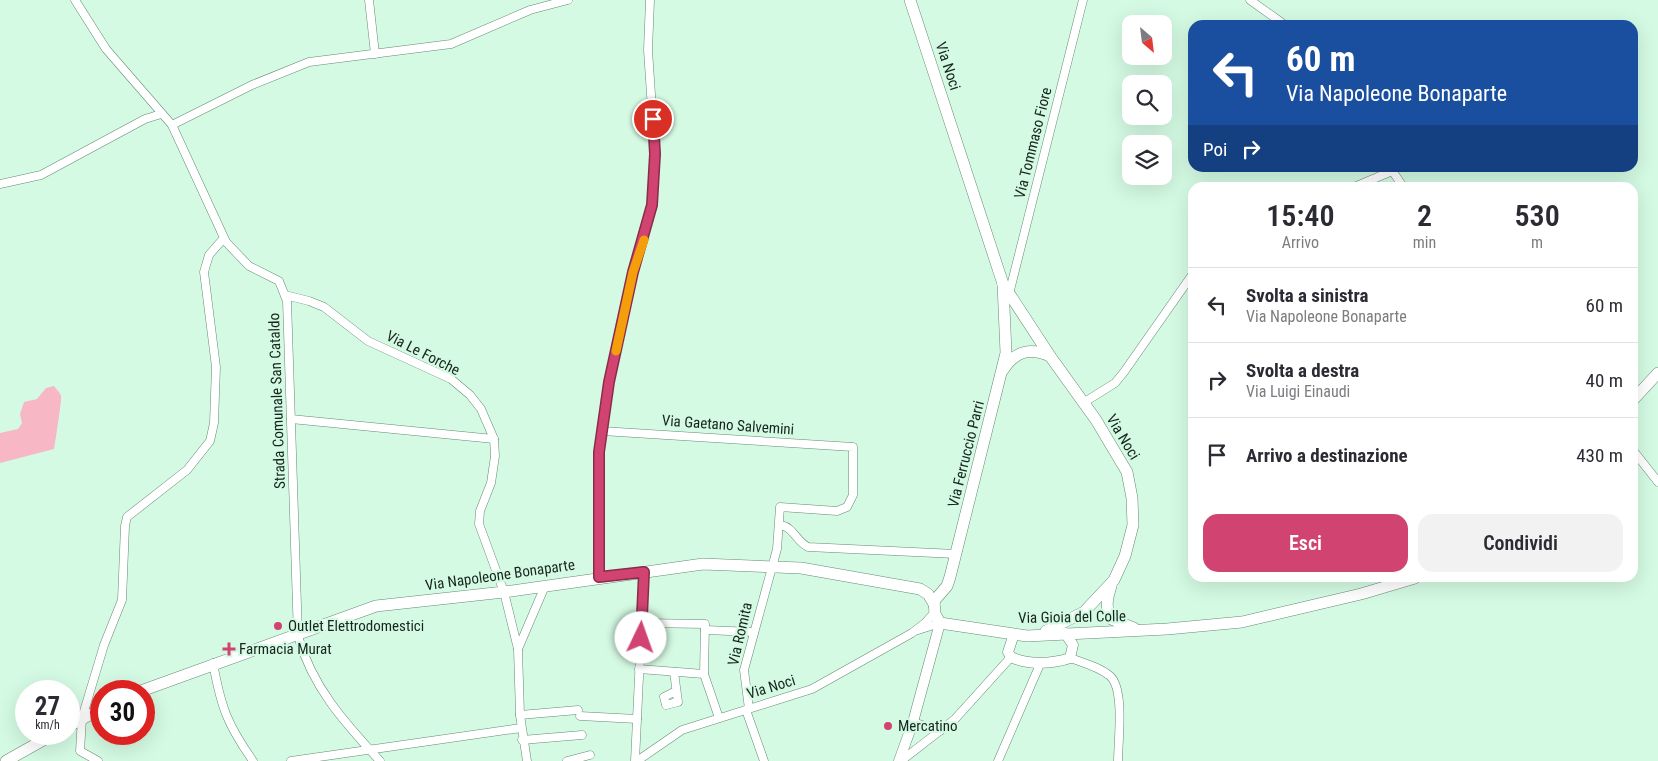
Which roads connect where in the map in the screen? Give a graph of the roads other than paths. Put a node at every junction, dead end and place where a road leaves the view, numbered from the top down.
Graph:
1 (75, 0) edge
2 (369, 0) edge
3 (568, 0) edge
4 (650, 0) edge
5 (910, 0) edge
6 (1083, 0) edge
7 (1250, 0) edge
8 (1278, 20) edge
9 (375, 54) junction
10 (161, 114) junction
11 (172, 125) junction
12 (1385, 172) edge
13 (1364, 182) edge
14 (0, 184) edge
15 (224, 238) junction
16 (1188, 282) edge
17 (1006, 289) junction
18 (284, 295) junction
19 (1050, 356) junction
20 (1001, 373) junction
21 (1658, 373) edge
22 (1638, 395) edge
23 (1083, 403) junction
24 (291, 419) junction
25 (602, 431) junction
26 (494, 439) junction
27 (853, 446) joint
28 (1638, 457) edge
29 (1658, 482) edge
30 (780, 525) junction
31 (956, 554) junction
32 (771, 566) junction
33 (644, 572) junction
34 (599, 577) junction
35 (950, 577) junction
36 (1114, 580) junction
37 (1402, 582) edge
38 (545, 586) junction
39 (920, 589) junction
40 (504, 592) junction
41 (934, 608) junction
42 (642, 623) junction
43 (940, 623) junction
44 (705, 627) junction
45 (1145, 630) junction
46 (754, 632) junction
47 (912, 632) junction
48 (1065, 633) junction
49 (1014, 634) junction
50 (1035, 635) junction
51 (298, 636) junction
52 (518, 649) junction
53 (1011, 658) junction
54 (1070, 658) junction
55 (1041, 662) junction
56 (213, 663) junction
57 (639, 669) junction
58 (674, 672) junction
59 (704, 674) junction
60 (155, 686) edge
61 (676, 691) dead end
62 (747, 710) junction
63 (90, 714) edge
64 (520, 715) junction
65 (82, 718) junction
66 (719, 718) junction
67 (637, 719) junction
68 (913, 722) junction
69 (521, 728) junction
70 (940, 731) junction
71 (582, 735) dead end
72 (522, 740) junction
73 (34, 745) edge
74 (369, 749) junction
75 (590, 756) dead end
76 (6, 761) edge
77 (98, 761) edge
78 (253, 761) edge
79 (291, 761) edge
80 (380, 761) edge
81 (527, 761) edge
82 (567, 761) edge
83 (636, 761) edge
84 (764, 761) edge
85 (900, 761) edge
86 (998, 761) edge
87 (1118, 761) edge

1 - 10 street, Strada Comunale San Cataldo
2 - 9 street
3 - 9 street
4 - 25 street
5 - 17 main road, Via Noci
6 - 17 street, Via Tommaso Fiore
7 - 8 street
9 - 11 street
10 - 11 street, Strada Comunale San Cataldo
10 - 14 street
11 - 15 street, Strada Comunale San Cataldo
12 - 13 street
15 - 18 street, Strada Comunale San Cataldo
15 - 65 street
16 - 23 street
17 - 19 main road, Via Noci
17 - 20 main road, Via Ferruccio Parri
18 - 24 street, Strada Comunale San Cataldo
18 - 26 street, Via Le Forche
19 - 20 main road
19 - 23 main road, Via Noci
20 - 31 main road, Via Ferruccio Parri
21 - 22 main road
23 - 36 main road, Via Noci
24 - 26 street
24 - 51 street, Strada Comunale San Cataldo
25 - 27 street, Via Gaetano Salvemini
25 - 34 street
26 - 40 street, Via Le Forche
27 - 30 street, Via Romita
28 - 29 street
30 - 31 street
30 - 32 street, Via Romita
31 - 35 main road, Via Ferruccio Parri
32 - 33 main road, Via Napoleone Bonaparte
32 - 39 main road, Via Napoleone Bonaparte
32 - 46 street, Via Romita
33 - 34 main road, Via Napoleone Bonaparte
33 - 42 street
34 - 38 main road, Via Napoleone Bonaparte
35 - 39 main road, Via Napoleone Bonaparte
35 - 41 main road, Via Ferruccio Parri
36 - 45 main road
36 - 50 main road, Via Noci
37 - 45 main road, Via Gioia del Colle
38 - 40 main road, Via Napoleone Bonaparte
38 - 52 street
39 - 41 main road
40 - 51 main road, Via Napoleone Bonaparte
40 - 52 street, Via Le Forche
41 - 43 main road
41 - 47 street, Via Noci
42 - 44 street
42 - 57 street
43 - 47 street, Via Noci
43 - 49 main road, Via Gioia del Colle
43 - 68 street
44 - 46 street
44 - 59 street
45 - 48 main road, Via Gioia del Colle
46 - 62 street, Via Romita
47 - 62 street, Via Noci
48 - 50 main road, Via Gioia del Colle
48 - 54 street
49 - 50 main road, Via Gioia del Colle
49 - 53 street
51 - 56 main road, Via Napoleone Bonaparte
51 - 74 street, Strada Comunale San Cataldo
52 - 64 street
53 - 55 street
53 - 70 street
54 - 55 street
54 - 87 street
55 - 86 street
56 - 60 main road, Via Napoleone Bonaparte
56 - 78 street
57 - 58 street
57 - 67 street
58 - 59 street
58 - 61 street
59 - 66 street
62 - 66 street, Via Noci
62 - 84 street, Via Romita
63 - 65 main road
64 - 67 street
64 - 69 street
65 - 77 street
66 - 83 street, Via Noci
67 - 83 street
68 - 70 street
68 - 85 street
69 - 72 street
69 - 74 street
70 - 85 street
71 - 72 street
72 - 81 street
73 - 76 main road
74 - 79 street
74 - 80 street, Strada Comunale San Cataldo
75 - 82 street

